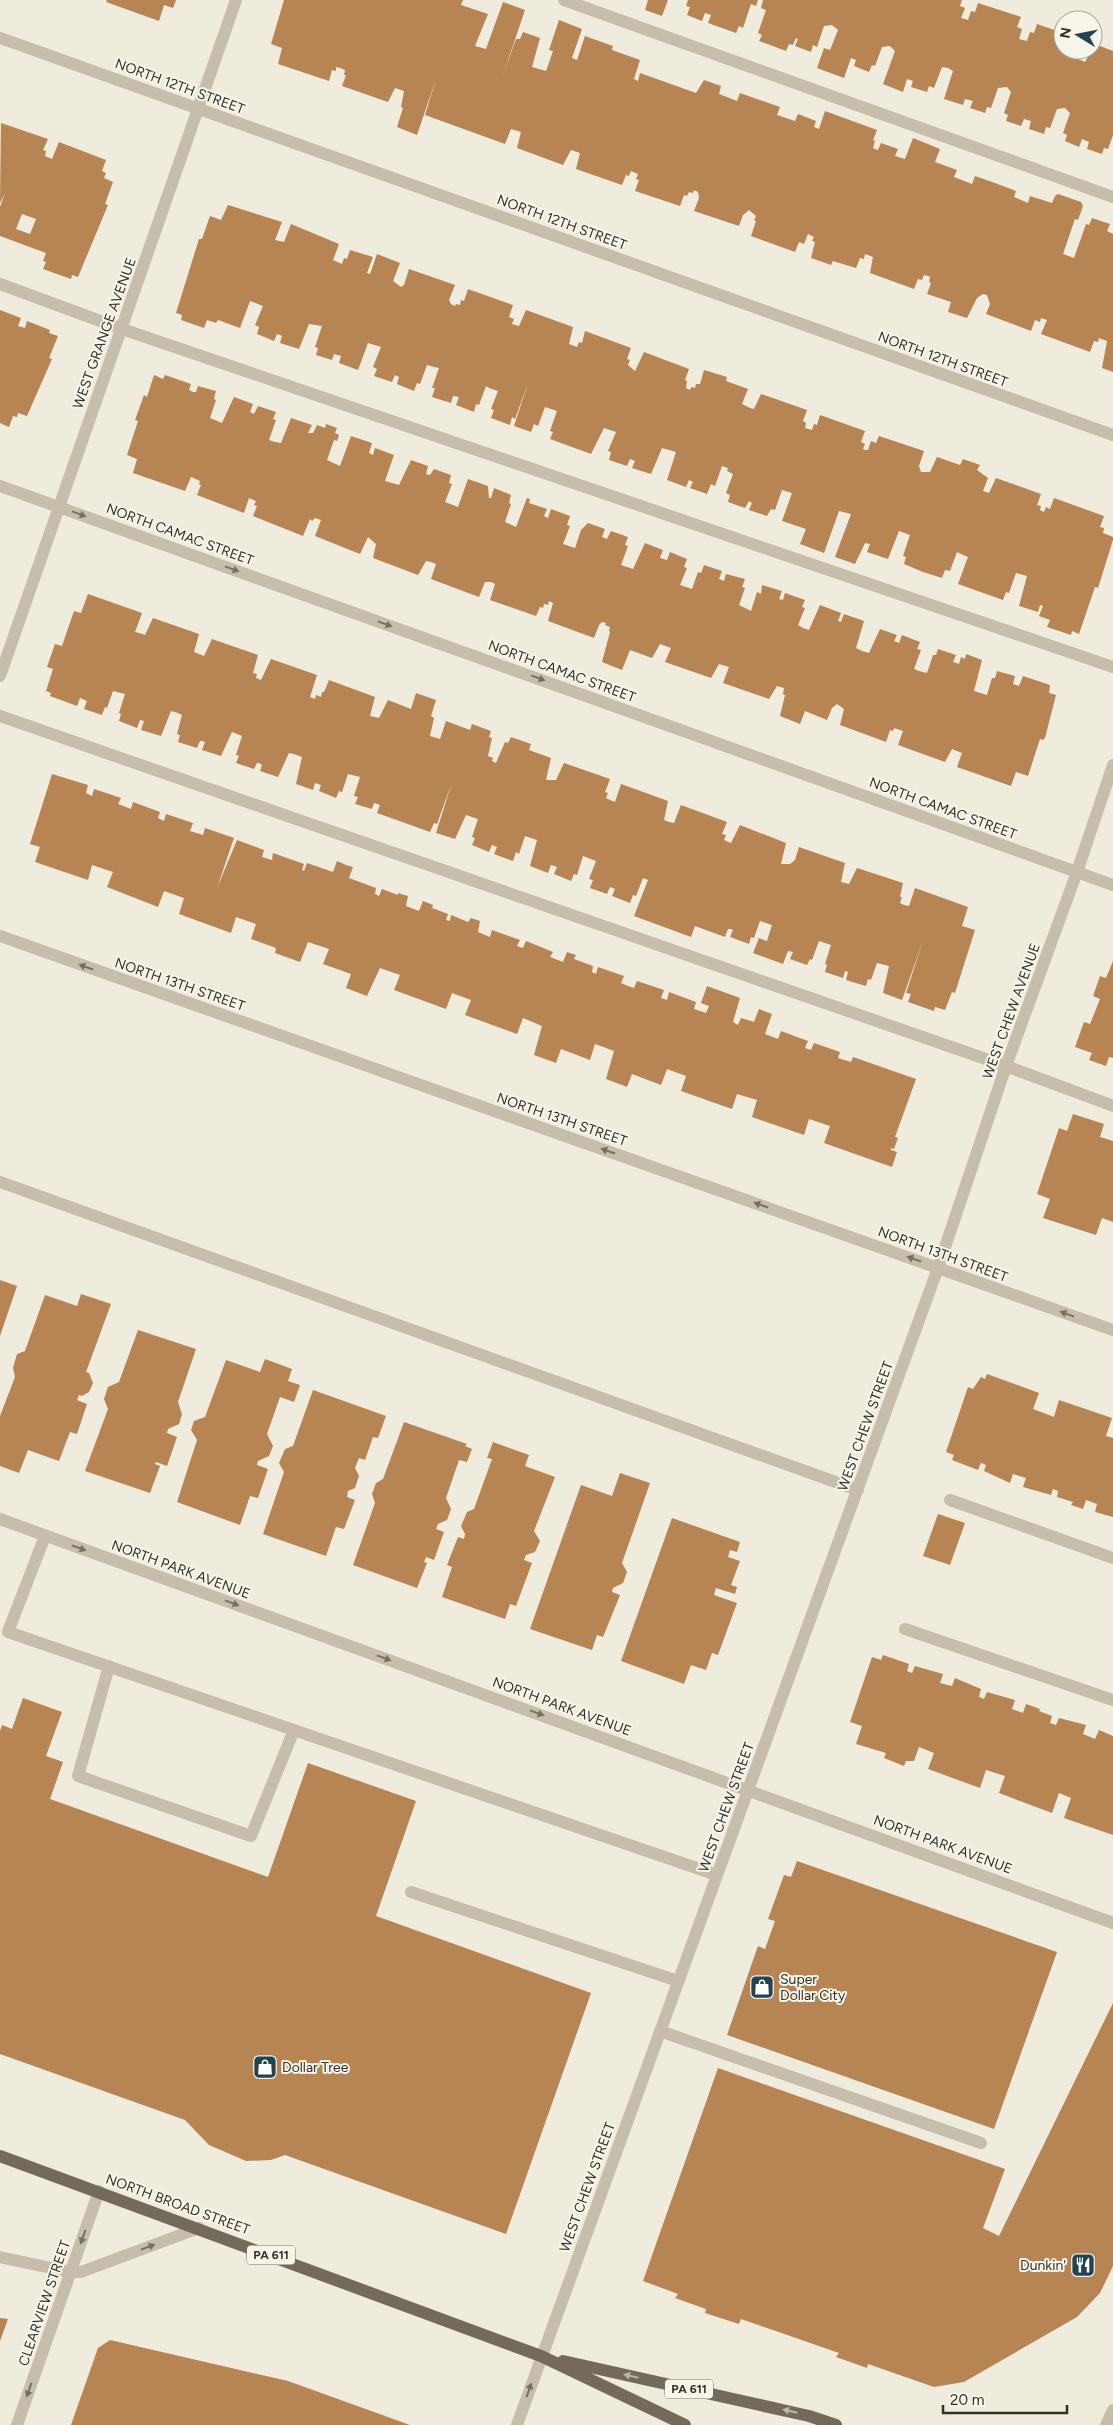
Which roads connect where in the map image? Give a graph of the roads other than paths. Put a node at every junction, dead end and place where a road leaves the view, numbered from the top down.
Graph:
1 (236, 0) edge
2 (564, 0) edge
3 (0, 38) edge
4 (198, 108) junction
5 (1113, 197) edge
6 (0, 284) edge
7 (122, 329) junction
8 (1113, 435) edge
9 (0, 486) edge
10 (58, 506) junction
11 (1113, 667) edge
12 (0, 676) edge
13 (0, 716) edge
14 (1113, 765) edge
15 (1077, 872) junction
16 (1113, 885) edge
17 (0, 936) edge
18 (1006, 1066) junction
19 (1113, 1106) edge
20 (0, 1182) edge
21 (938, 1268) junction
22 (1113, 1330) edge
23 (858, 1490) junction
24 (950, 1500) dead end
25 (0, 1519) edge
26 (45, 1536) junction
27 (1113, 1558) edge
28 (905, 1629) dead end
29 (109, 1666) junction
30 (1113, 1700) edge
31 (294, 1730) junction
32 (749, 1790) junction
33 (717, 1875) junction
34 (411, 1892) dead end
35 (1113, 1923) edge
36 (678, 1981) junction
37 (660, 2031) junction
38 (980, 2143) dead end
39 (0, 2156) edge
40 (99, 2191) junction
41 (199, 2228) junction
42 (0, 2257) edge
43 (70, 2272) junction
44 (542, 2356) junction
45 (1113, 2410) edge
46 (17, 2425) edge
47 (517, 2425) edge
48 (685, 2425) edge
49 (836, 2425) edge
50 (1106, 2425) edge

1 - 4 street, WEST GRANGE AVENUE
2 - 5 street
3 - 4 street, NORTH 12TH STREET
4 - 7 street, WEST GRANGE AVENUE
4 - 8 street, NORTH 12TH STREET
6 - 7 street
7 - 10 street, WEST GRANGE AVENUE
7 - 11 street
9 - 10 street, NORTH CAMAC STREET
10 - 12 street, WEST GRANGE AVENUE
10 -> 15 street, NORTH CAMAC STREET
13 - 18 street
14 - 15 street, WEST CHEW AVENUE
15 - 16 street, NORTH CAMAC STREET
15 - 18 street, WEST CHEW AVENUE
21 -> 17 street, NORTH 13TH STREET
18 - 19 street
18 - 21 street, WEST CHEW AVENUE
20 - 23 street
22 -> 21 street, NORTH 13TH STREET
21 - 23 street, WEST CHEW STREET
23 - 32 street, WEST CHEW STREET
24 - 27 street
25 - 26 street, NORTH PARK AVENUE
26 - 29 street
26 -> 32 street, NORTH PARK AVENUE
28 - 30 street
29 - 31 street
29 - 31 street
31 - 33 street
32 - 33 street, WEST CHEW STREET
32 - 35 street, NORTH PARK AVENUE
33 - 36 street, WEST CHEW STREET
34 - 36 street
36 - 37 street, WEST CHEW STREET
37 - 38 street
37 - 44 street, WEST CHEW STREET
39 - 40 main road, NORTH BROAD STREET / PA 611
40 - 41 main road, NORTH BROAD STREET / PA 611
40 -> 43 street, CLEARVIEW STREET
43 -> 41 street
41 - 44 main road, NORTH BROAD STREET / PA 611
42 - 43 street
43 -> 46 street, CLEARVIEW STREET
47 -> 44 street
44 - 48 main road, NORTH BROAD STREET / PA 611
49 -> 44 main road, NORTH BROAD STREET / PA 611
45 - 50 street

